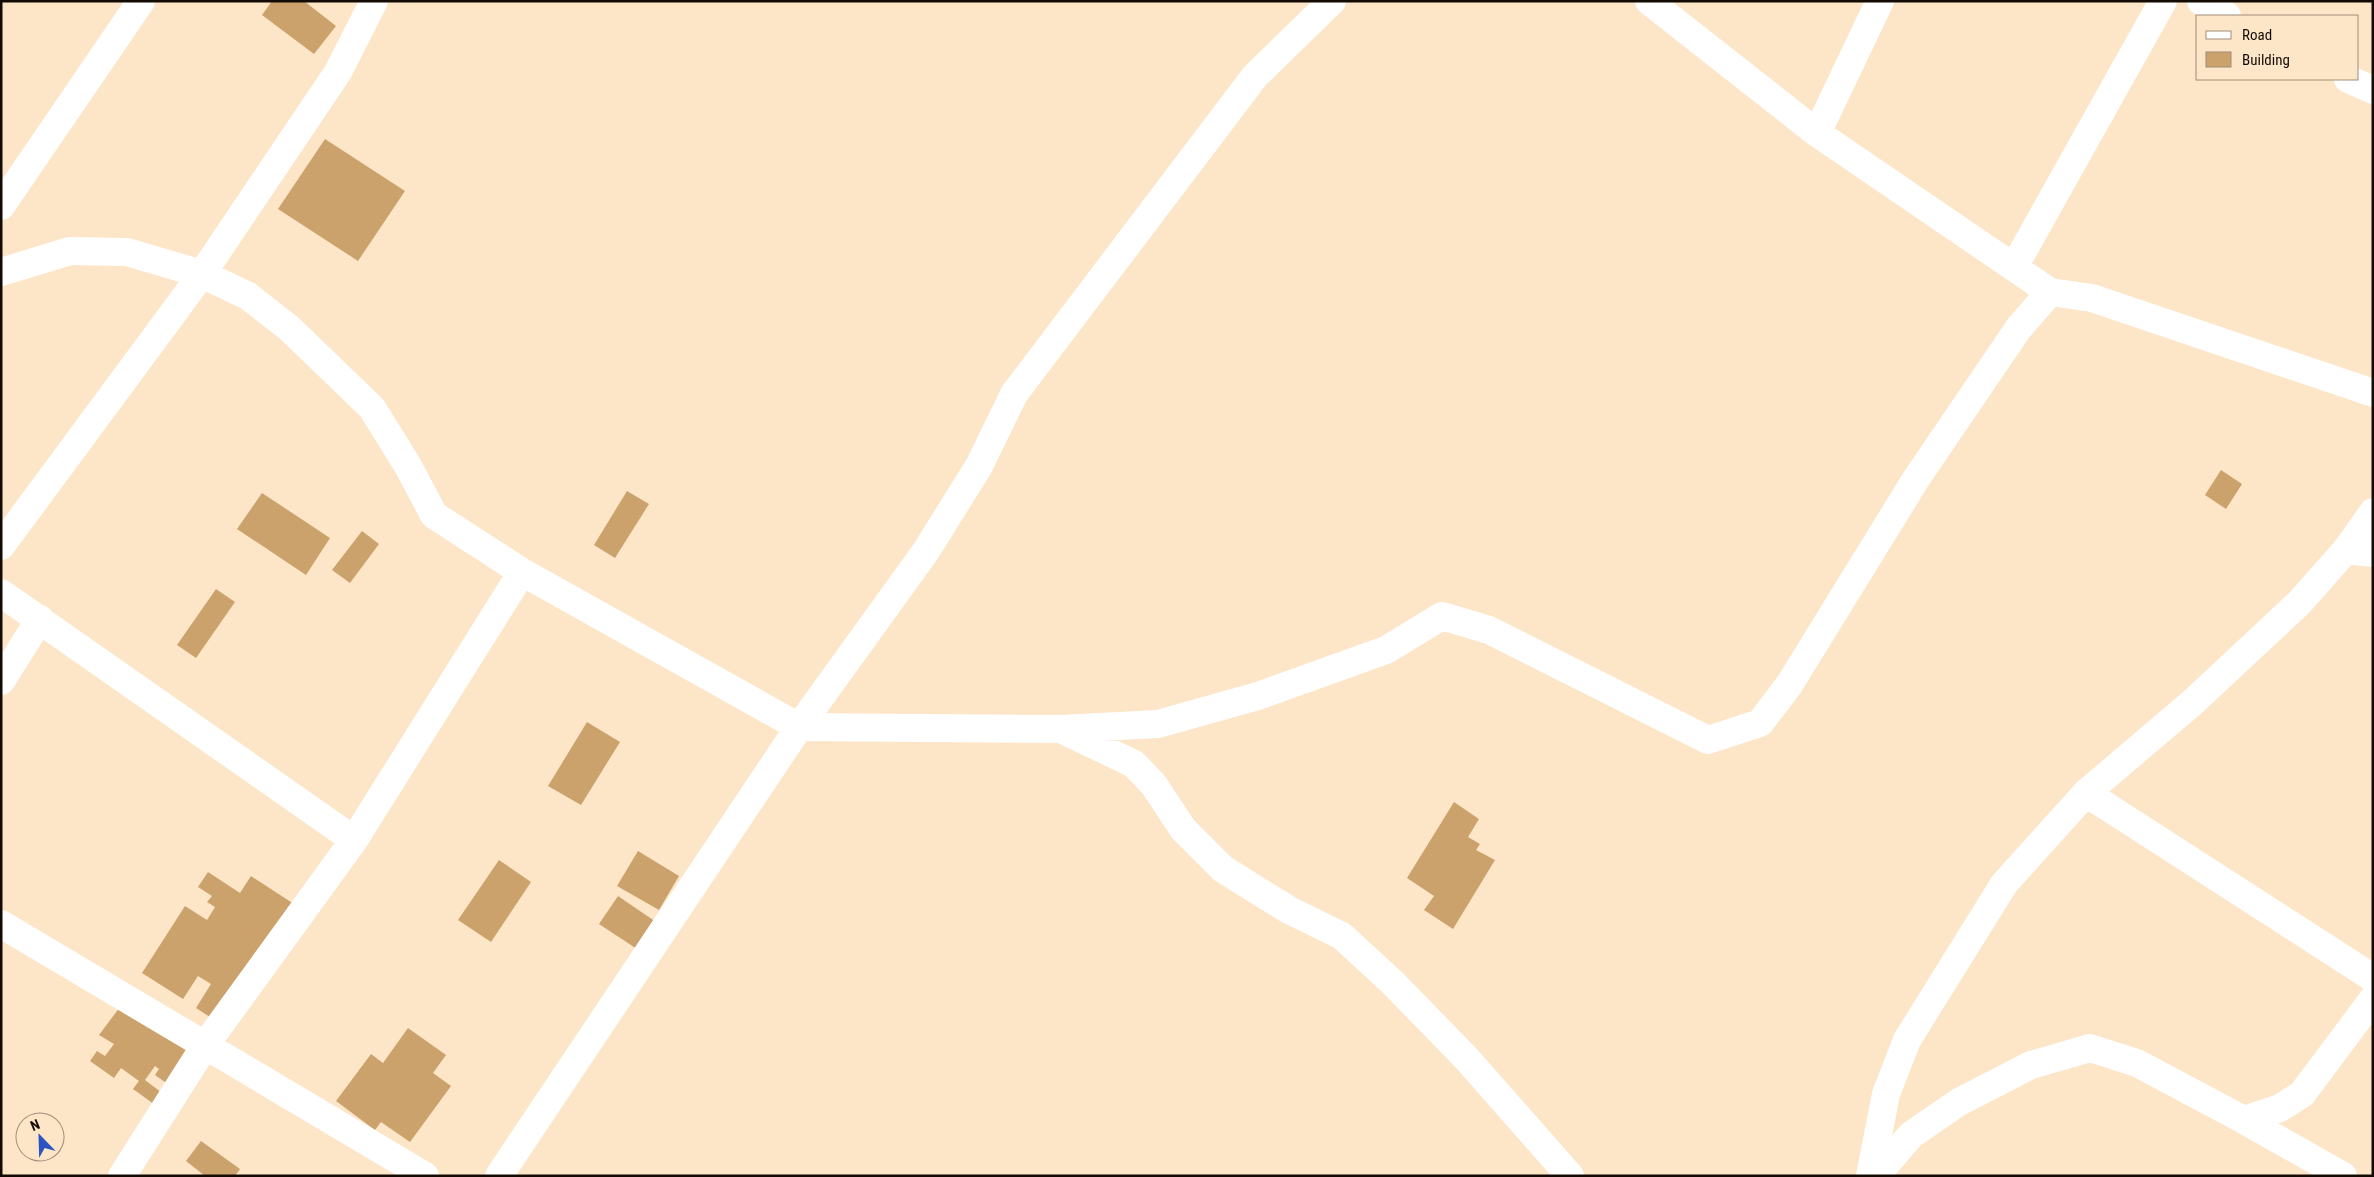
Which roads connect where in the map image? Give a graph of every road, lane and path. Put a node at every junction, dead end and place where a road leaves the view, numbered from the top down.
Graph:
1 (141, 1) edge
2 (374, 1) edge
3 (1332, 1) edge
4 (1880, 1) edge
5 (2163, 1) edge
6 (2201, 1) edge
7 (1660, 5) edge
8 (2225, 15) edge
9 (2350, 80) edge
10 (2373, 90) edge
11 (1818, 133) junction
12 (1, 206) edge
13 (2014, 267) junction
14 (1, 272) edge
15 (202, 274) junction
16 (2050, 292) junction
17 (2373, 393) edge
18 (2373, 512) edge
19 (1, 546) edge
20 (2346, 550) junction
21 (2373, 553) edge
22 (522, 572) junction
23 (1, 593) edge
24 (40, 620) junction
25 (1, 680) edge
26 (799, 726) junction
27 (1061, 730) junction
28 (2086, 793) junction
29 (354, 840) junction
30 (1, 924) edge
31 (2373, 978) edge
32 (2373, 999) edge
33 (206, 1044) junction
34 (2244, 1120) junction
35 (122, 1176) edge
36 (426, 1176) edge
37 (499, 1176) edge
38 (1570, 1176) edge
39 (1870, 1176) edge
40 (1876, 1176) edge
41 (2343, 1176) edge

1 - 12 street
2 - 15 street
3 - 26 street
4 - 11 street
5 - 13 street
6 - 8 street
7 - 11 street
9 - 10 street
11 - 13 street
13 - 16 street
14 - 15 street
15 - 19 street
15 - 22 street
16 - 17 street
16 - 27 street
18 - 20 street
20 - 21 street
20 - 28 street
22 - 26 street
22 - 29 street
23 - 24 street
24 - 25 street
24 - 29 street
26 - 27 street
26 - 37 street
27 - 38 street
28 - 31 street
28 - 39 street
29 - 33 street
30 - 33 street
32 - 34 street
33 - 35 street
33 - 36 street
34 - 40 street
34 - 41 street

